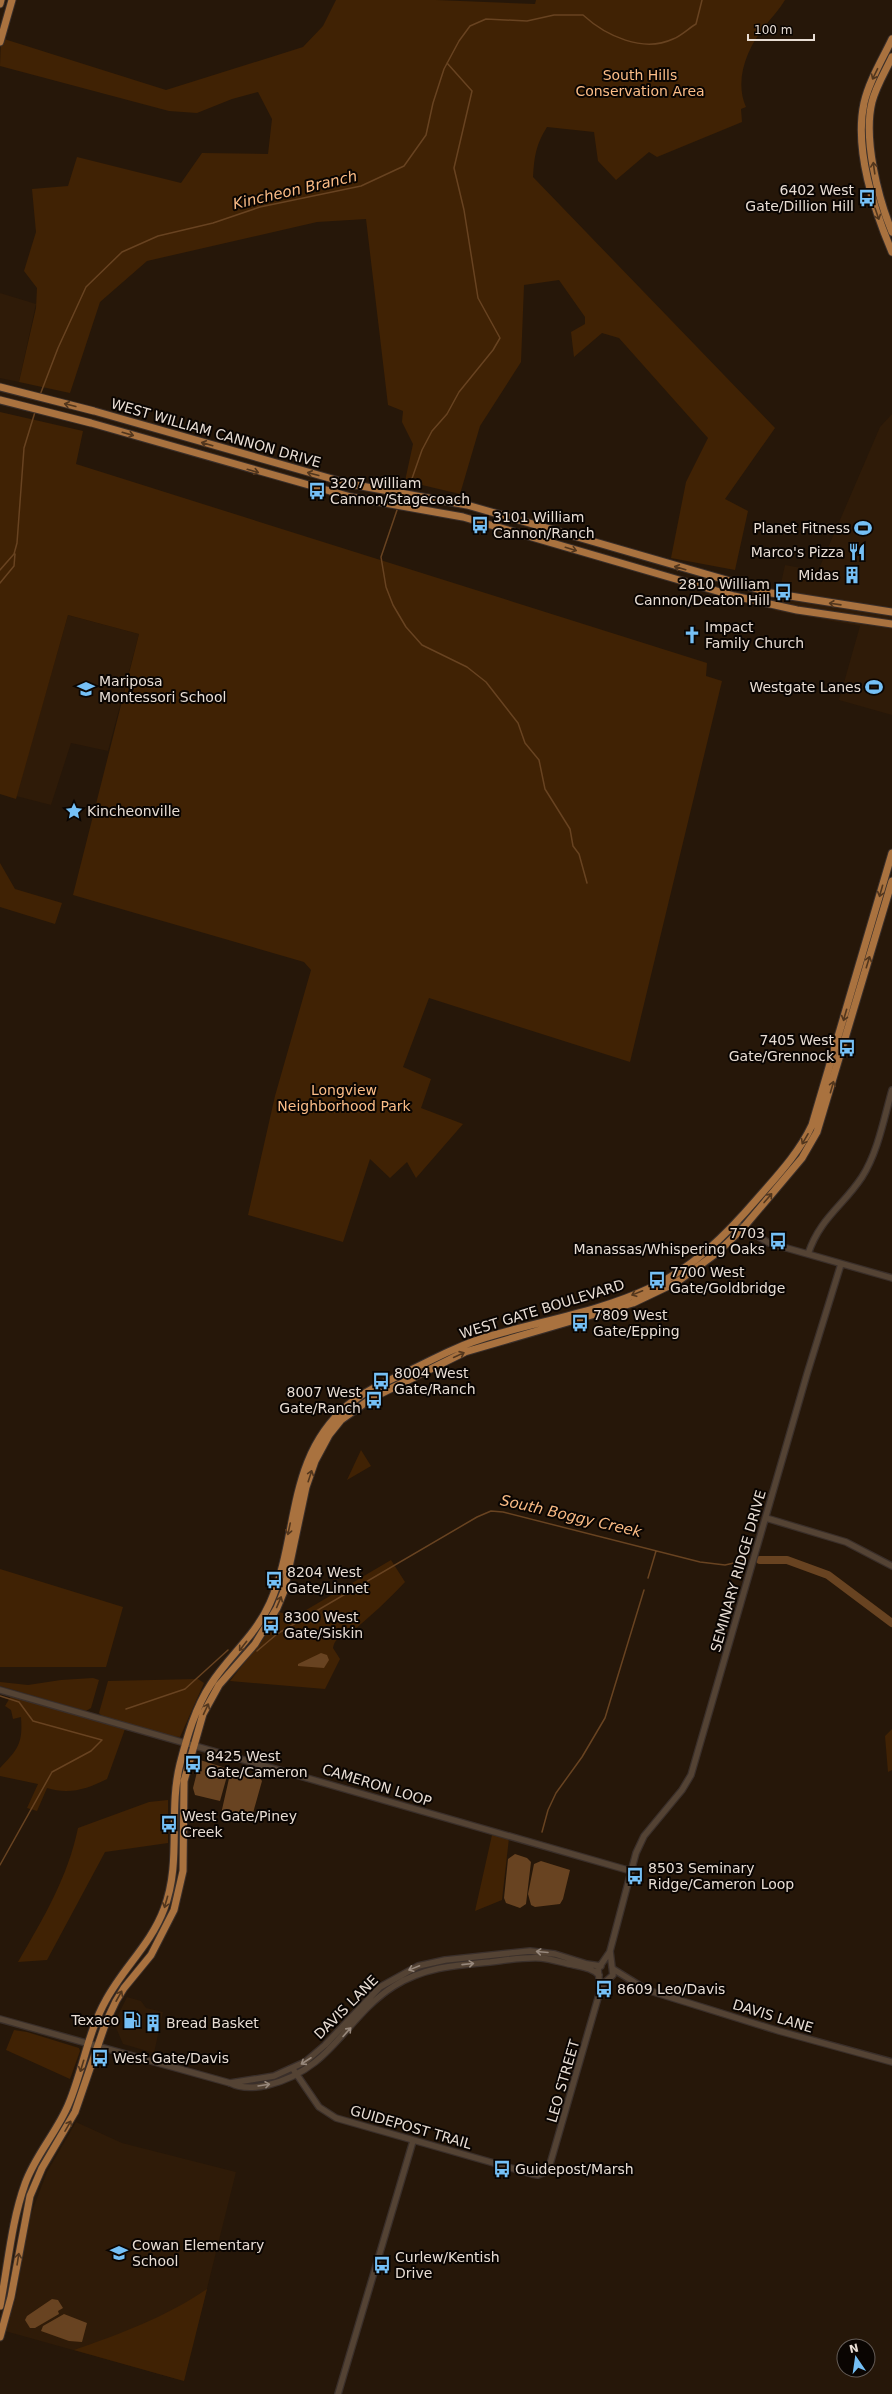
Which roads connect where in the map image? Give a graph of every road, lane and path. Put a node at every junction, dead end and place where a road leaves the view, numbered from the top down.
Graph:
1 (1, 0) edge
2 (12, 0) edge
3 (0, 4) edge
4 (892, 39) edge
5 (0, 42) edge
6 (892, 57) edge
7 (892, 232) edge
8 (892, 252) edge
9 (0, 387) edge
10 (4, 401) edge
11 (497, 514) junction
12 (494, 526) junction
13 (868, 608) junction
14 (892, 612) edge
15 (868, 621) junction
16 (892, 624) edge
17 (892, 853) edge
18 (892, 881) edge
19 (892, 1090) edge
20 (736, 1223) junction
21 (742, 1228) junction
22 (808, 1254) junction
23 (841, 1264) junction
24 (892, 1278) edge
25 (766, 1518) junction
26 (892, 1566) edge
27 (0, 1690) edge
28 (190, 1745) junction
29 (174, 1834) junction
30 (174, 1870) junction
31 (183, 1870) junction
32 (631, 1871) junction
33 (175, 1904) junction
34 (610, 1951) junction
35 (601, 1966) junction
36 (612, 1968) junction
37 (599, 1975) junction
38 (610, 1978) junction
39 (627, 1978) junction
40 (600, 1991) junction
41 (0, 2019) edge
42 (89, 2042) junction
43 (99, 2045) junction
44 (892, 2062) edge
45 (293, 2069) junction
46 (297, 2075) junction
47 (230, 2083) junction
48 (412, 2141) junction
49 (55, 2147) junction
50 (43, 2149) junction
51 (543, 2174) joint
52 (22, 2193) junction
53 (22, 2232) junction
54 (0, 2306) edge
55 (0, 2337) edge
56 (338, 2394) edge

1 - 3 main road
2 - 5 main road
4 -> 8 main road
7 -> 6 main road
11 -> 9 main road, WEST WILLIAM CANNON DRIVE
10 -> 12 main road, WEST WILLIAM CANNON DRIVE
11 - 12 main road
13 -> 11 main road, WEST WILLIAM CANNON DRIVE
12 -> 15 main road, WEST WILLIAM CANNON DRIVE
13 - 14 main road, WEST WILLIAM CANNON DRIVE
13 - 15 main road
15 - 16 main road, WEST WILLIAM CANNON DRIVE
17 -> 20 main road, WEST GATE BOULEVARD
21 -> 18 main road, WEST GATE BOULEVARD
19 - 22 street
20 - 21 street
20 -> 28 main road, WEST GATE BOULEVARD
21 - 22 street
28 -> 21 main road, WEST GATE BOULEVARD
22 - 23 street
23 - 24 street
23 - 25 street, SEMINARY RIDGE DRIVE
25 - 26 street
25 - 32 street, SEMINARY RIDGE DRIVE
27 - 28 street, CAMERON LOOP
28 - 29 main road, WEST GATE BOULEVARD
28 - 31 main road, WEST GATE BOULEVARD
28 - 32 street, CAMERON LOOP
29 - 30 main road, WEST GATE BOULEVARD
29 - 31 main road
30 - 33 main road
30 -> 42 main road, WEST GATE BOULEVARD
31 - 33 main road, WEST GATE BOULEVARD
32 - 34 street
43 -> 33 main road, WEST GATE BOULEVARD
34 - 35 street
34 - 36 street
35 - 36 street
35 - 37 street
35 -> 45 street, DAVIS LANE
36 - 38 street
36 - 39 street, DAVIS LANE
37 - 38 street
37 - 40 street, LEO STREET
46 -> 37 street, DAVIS LANE
38 - 39 street
38 - 40 street, LEO STREET
39 - 44 street, DAVIS LANE
40 - 51 street, LEO STREET
41 - 42 street, DAVIS LANE
42 - 43 street, DAVIS LANE
42 -> 50 main road, WEST GATE BOULEVARD
43 - 47 street, DAVIS LANE
49 -> 43 main road, WEST GATE BOULEVARD
45 - 46 street, GUIDEPOST TRAIL
45 - 47 street, DAVIS LANE
47 -> 46 street, DAVIS LANE
46 - 48 street, GUIDEPOST TRAIL
48 - 51 street, GUIDEPOST TRAIL
48 - 56 street
49 - 50 main road
49 - 53 main road, WEST GATE BOULEVARD
50 - 52 main road, WEST GATE BOULEVARD
52 - 53 main road
52 - 54 main road, WEST GATE BOULEVARD
55 -> 53 main road, WEST GATE BOULEVARD

